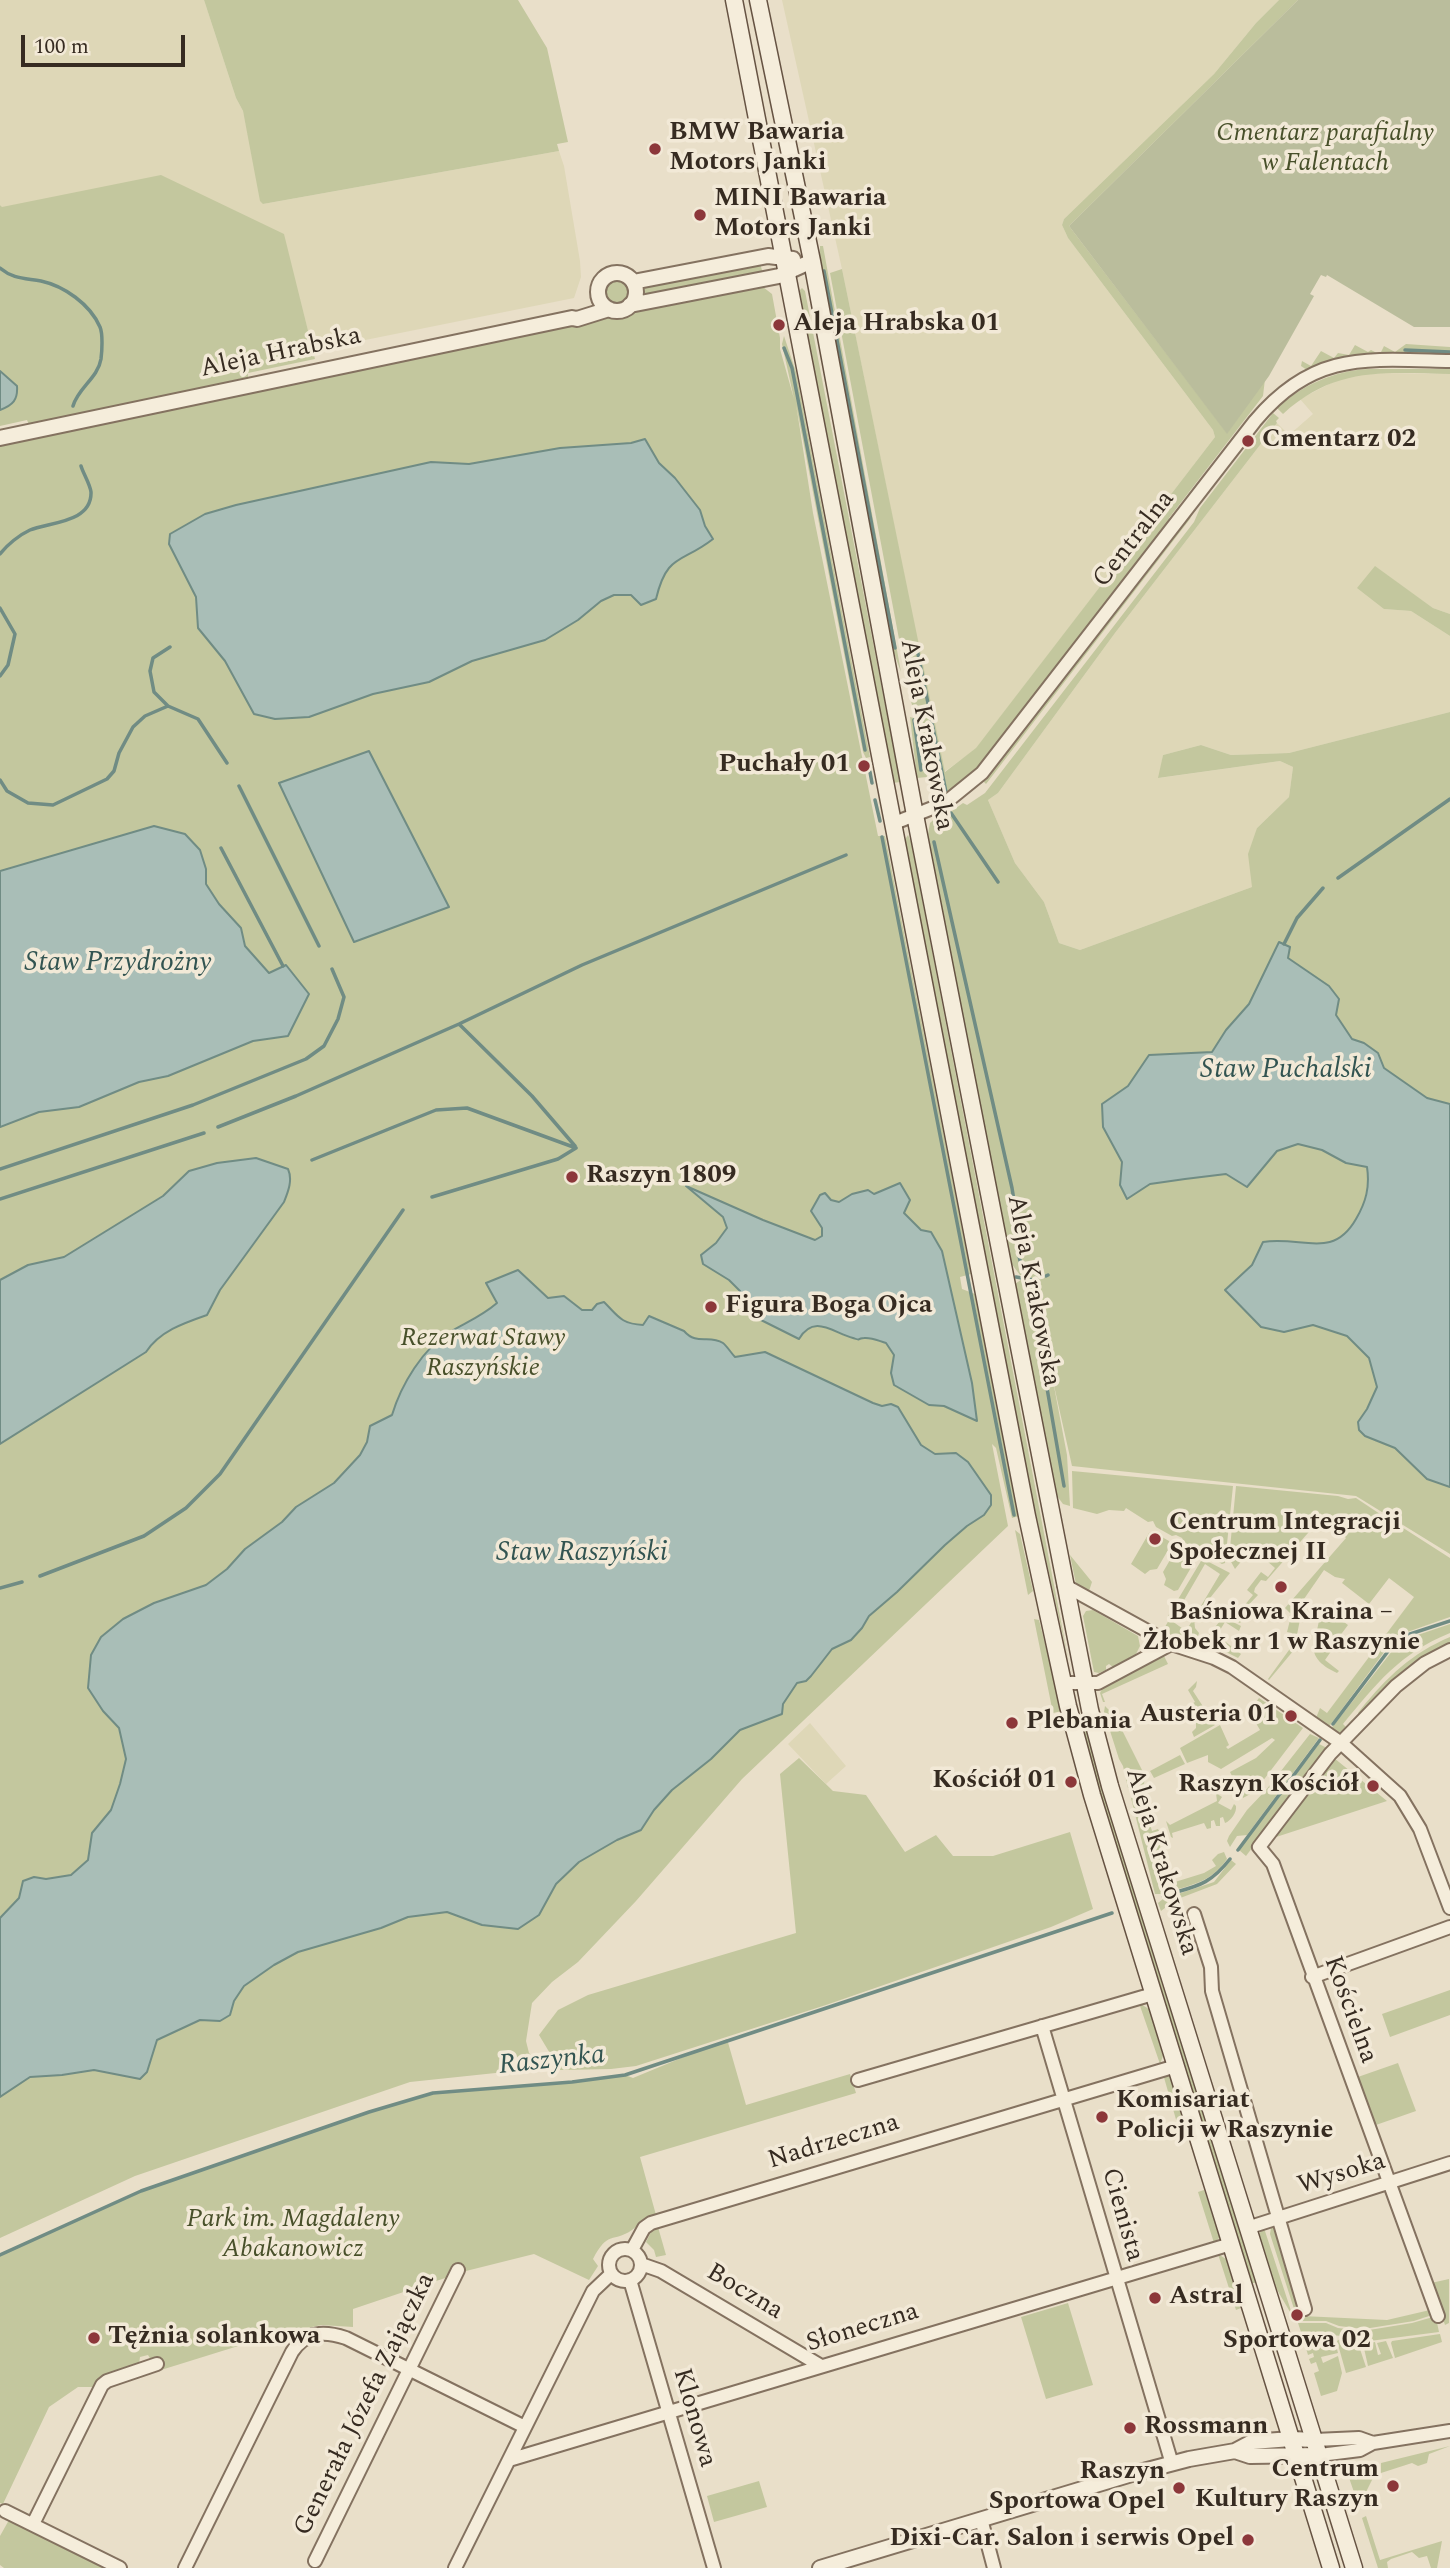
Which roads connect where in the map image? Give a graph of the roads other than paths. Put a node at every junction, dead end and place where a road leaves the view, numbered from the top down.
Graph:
1 (734, 0) edge
2 (758, 0) edge
3 (778, 225) junction
4 (807, 238) junction
5 (783, 258) junction
6 (812, 261) junction
7 (786, 275) junction
8 (633, 282) junction
9 (598, 294) junction
10 (630, 305) junction
11 (609, 309) junction
12 (572, 318) junction
13 (1450, 361) edge
14 (0, 438) edge
15 (915, 815) junction
16 (892, 824) junction
17 (1064, 1585) junction
18 (1143, 1630) junction
19 (1171, 1644) junction
20 (1450, 1650) edge
21 (1138, 1661) junction
22 (1063, 1683) junction
23 (1084, 1684) junction
24 (1341, 1743) junction
25 (1450, 1908) edge
26 (1195, 1914) dead end
27 (1450, 1927) edge
28 (1312, 1977) junction
29 (1153, 1994) junction
30 (1042, 2026) junction
31 (1176, 2066) junction
32 (858, 2080) dead end
33 (1064, 2099) junction
34 (1450, 2163) edge
35 (1389, 2184) junction
36 (1280, 2218) junction
37 (1247, 2228) junction
38 (1231, 2244) junction
39 (632, 2250) junction
40 (641, 2264) junction
41 (458, 2270) dead end
42 (611, 2274) junction
43 (1115, 2277) junction
44 (630, 2280) junction
45 (1305, 2309) dead end
46 (1438, 2316) dead end
47 (157, 2364) dead end
48 (821, 2366) junction
49 (409, 2369) junction
50 (668, 2412) junction
51 (525, 2427) junction
52 (1450, 2431) edge
53 (1291, 2439) junction
54 (1317, 2447) junction
55 (1235, 2451) junction
56 (1296, 2456) junction
57 (509, 2460) junction
58 (1171, 2463) junction
59 (5, 2511) dead end
60 (981, 2519) junction
61 (33, 2524) junction
62 (315, 2561) dead end
63 (120, 2568) edge
64 (185, 2568) edge
65 (455, 2568) edge
66 (714, 2568) edge
67 (820, 2568) edge
68 (994, 2568) edge
69 (1331, 2568) edge
70 (1354, 2568) edge

1 - 3 main road, Aleja Krakowska
2 - 4 main road, Aleja Krakowska
3 - 4 main road
3 - 5 main road, Aleja Krakowska
4 - 6 main road, Aleja Krakowska
5 - 6 street
5 - 7 main road, Aleja Krakowska
5 - 8 street
6 - 7 street
6 - 15 main road, Aleja Krakowska
7 - 10 street
7 - 16 main road, Aleja Krakowska
8 - 9 street
8 - 10 street
9 - 11 street
9 - 12 street
10 - 11 street
11 - 12 street, Aleja Hrabska
12 - 14 street, Aleja Hrabska
13 - 15 street, Centralna
15 - 16 street, Centralna
15 - 17 main road, Aleja Krakowska
16 - 22 main road, Aleja Krakowska
17 - 18 street
17 - 23 main road, Aleja Krakowska
18 - 19 street
18 - 21 street
19 - 21 street
19 - 24 street
20 - 24 street
21 - 23 street
22 - 23 street
22 - 29 main road, Aleja Krakowska
23 - 37 main road, Aleja Krakowska
24 - 25 street
24 - 28 street, Kościelna
26 - 36 street
27 - 28 street
28 - 35 street, Kościelna
29 - 30 street, Nadrzeczna
29 - 31 main road, Aleja Krakowska
30 - 32 street, Nadrzeczna
30 - 33 street
31 - 33 street, Nadrzeczna
31 - 38 main road, Aleja Krakowska
33 - 39 street, Nadrzeczna
33 - 43 street, Cienista
34 - 35 street, Wysoka
35 - 36 street, Wysoka
35 - 46 street, Kościelna
36 - 37 street, Wysoka
36 - 45 street
37 - 54 main road, Aleja Krakowska
38 - 43 street, Słoneczna
38 - 53 main road, Aleja Krakowska
39 - 40 street
39 - 42 street
40 - 44 street
40 - 48 street, Boczna
41 - 49 street, Generała Józefa Zajączka
42 - 44 street
42 - 51 street
43 - 48 street, Słoneczna
43 - 58 street, Cienista
44 - 50 street, Klonowa
47 - 61 street
48 - 50 street, Słoneczna
49 - 51 street
49 - 62 street, Generała Józefa Zajączka
49 - 64 street
50 - 57 street, Słoneczna
50 - 66 street, Klonowa
51 - 57 street
52 - 54 street
53 - 54 street
53 - 55 street
53 - 56 main road, Aleja Krakowska
54 - 56 street
54 - 70 main road, Aleja Krakowska
55 - 56 street
55 - 58 street
56 - 69 main road, Aleja Krakowska
57 - 65 street
58 - 60 street
59 - 61 street
60 - 67 street
60 - 68 street
61 - 63 street

